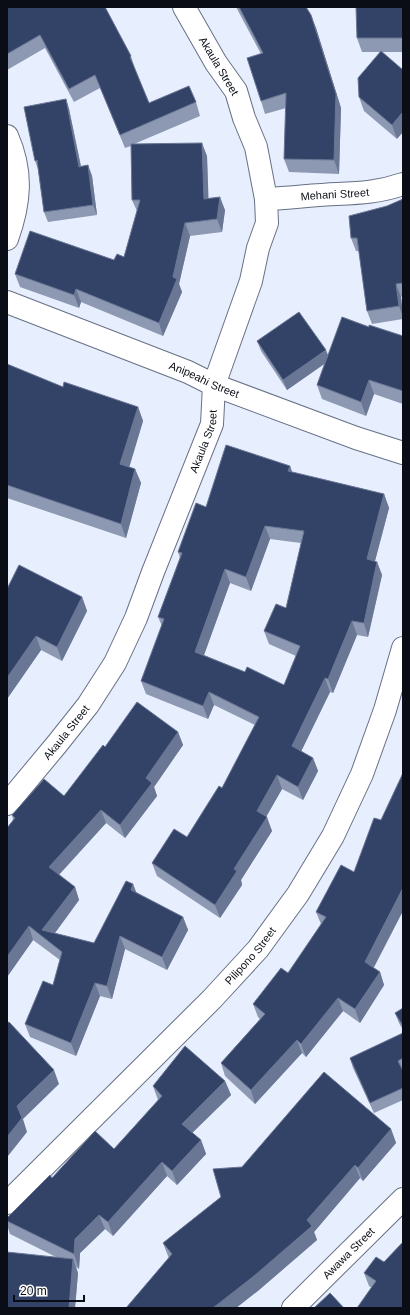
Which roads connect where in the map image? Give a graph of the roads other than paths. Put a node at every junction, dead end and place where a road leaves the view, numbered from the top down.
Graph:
1 (184, 7) edge
2 (7, 136) edge
3 (403, 184) edge
4 (266, 199) junction
5 (7, 239) edge
6 (7, 302) edge
7 (214, 385) junction
8 (403, 453) edge
9 (403, 648) edge
10 (7, 804) edge
11 (403, 1199) edge
12 (7, 1203) edge
13 (294, 1308) edge

1 - 4 street, Akaula Street
2 - 5 street
3 - 4 street, Mehani Street
4 - 7 street, Akaula Street
6 - 7 street, Anipeahi Street
7 - 8 street, Anipeahi Street
7 - 10 street, Akaula Street
9 - 12 street, Pilipono Street
11 - 13 street, Awawa Street

